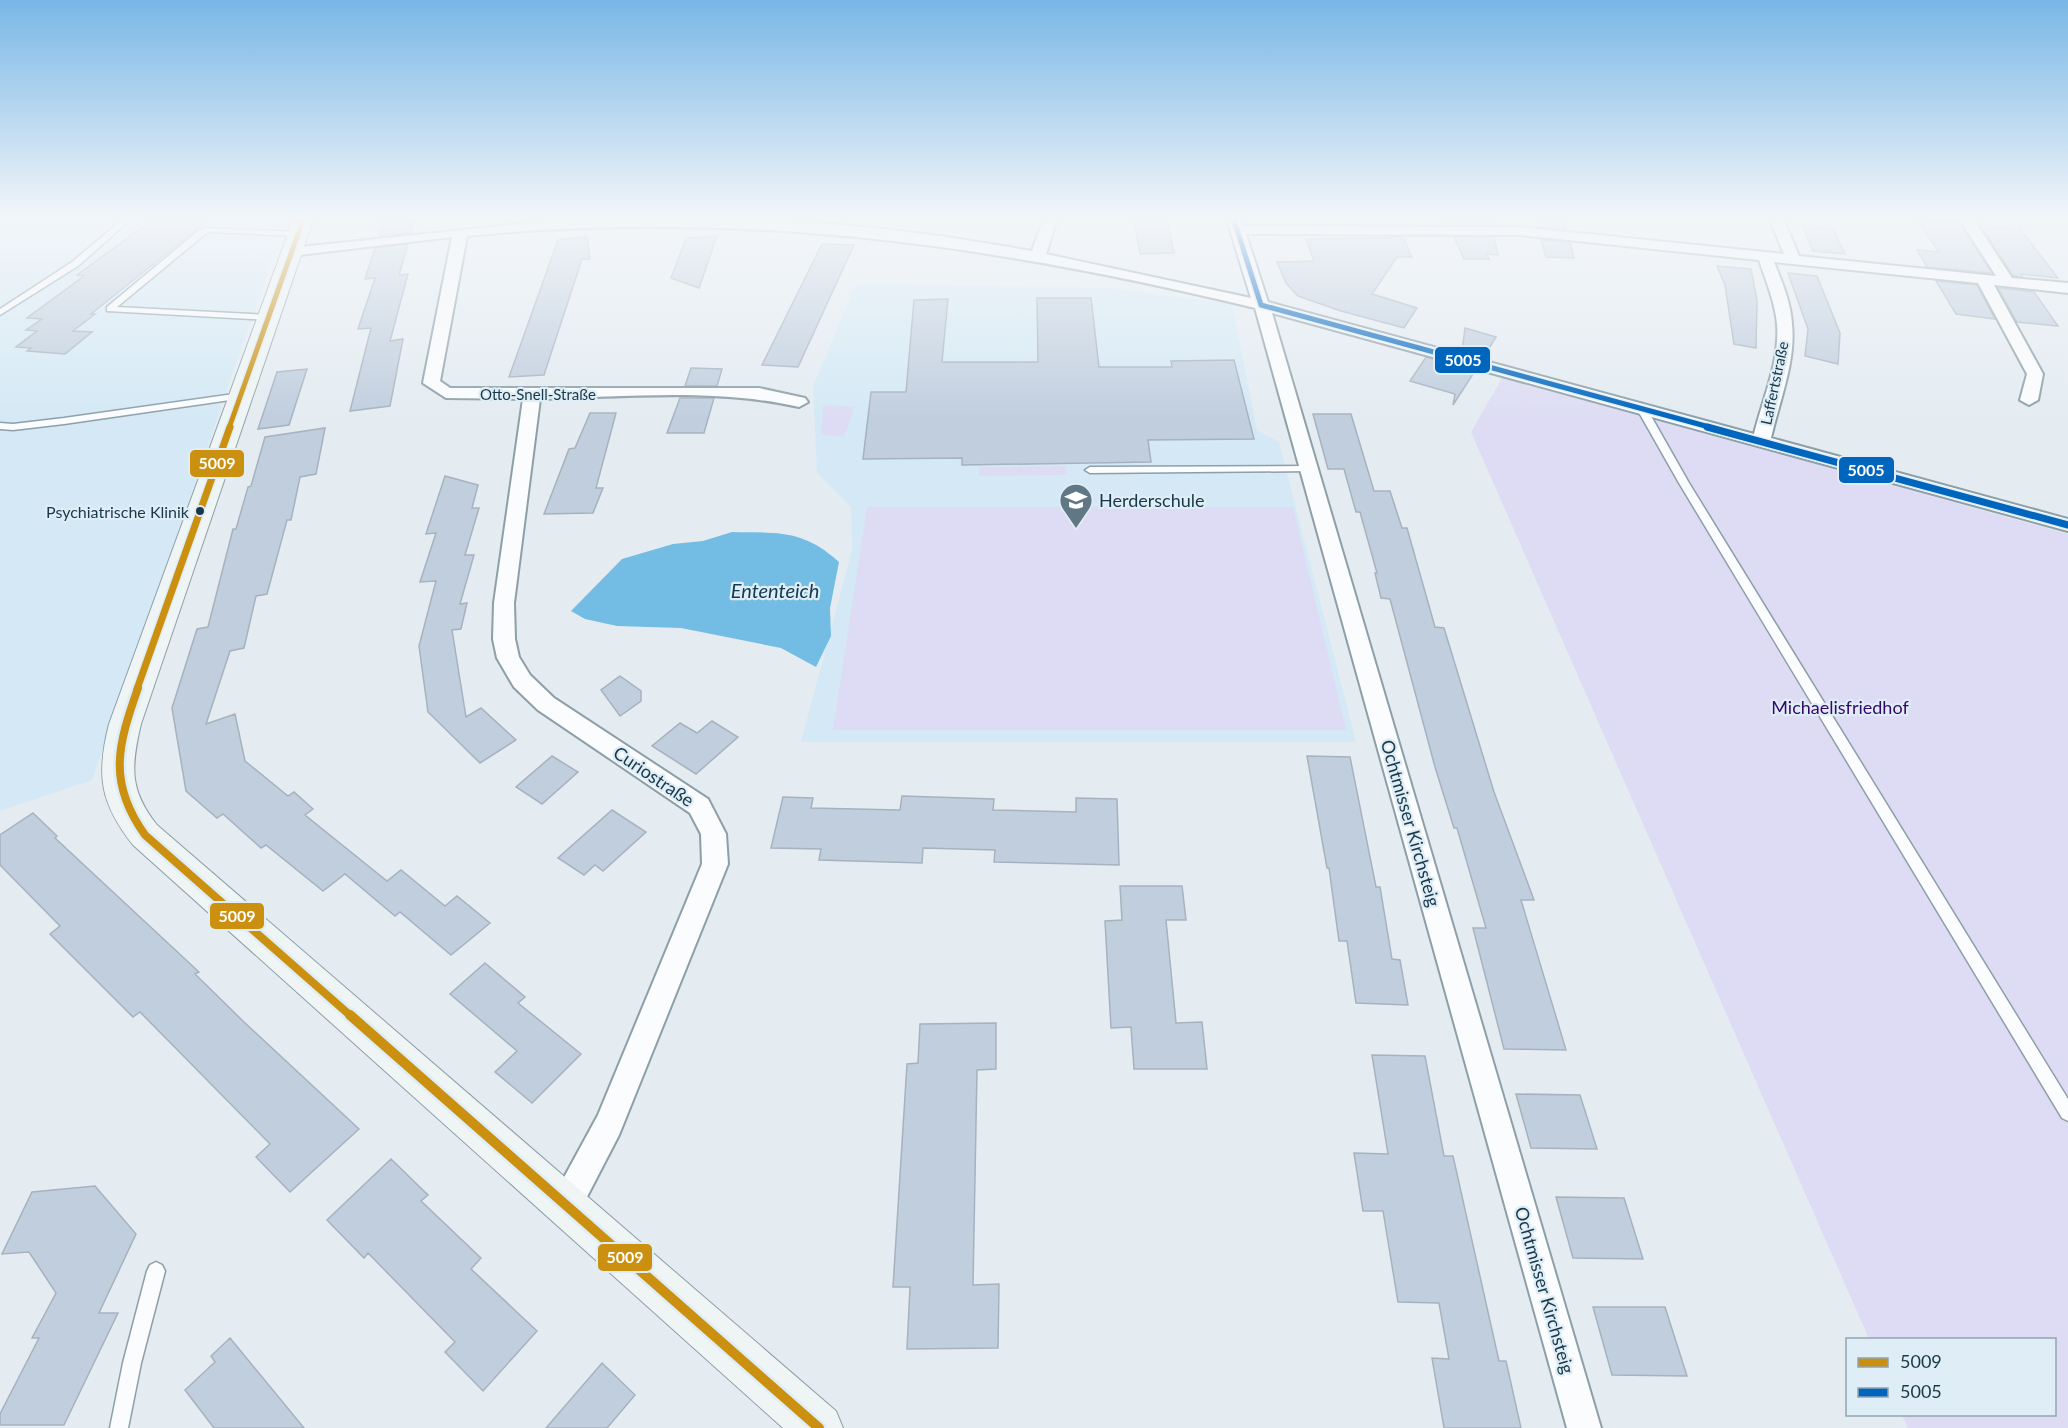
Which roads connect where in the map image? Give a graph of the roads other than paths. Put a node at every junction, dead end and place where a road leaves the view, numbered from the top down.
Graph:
1 (40, 287) edge
2 (137, 287) edge
3 (279, 287) edge
4 (450, 287) edge
5 (1179, 287) edge
6 (1255, 287) edge
7 (1775, 287) edge
8 (1987, 287) edge
9 (1261, 305) junction
10 (0, 313) edge
11 (268, 318) junction
12 (1316, 320) junction
13 (1272, 338) junction
14 (241, 396) junction
15 (532, 396) junction
16 (2029, 400) dead end
17 (799, 402) dead end
18 (1642, 409) junction
19 (0, 426) edge
20 (1761, 441) junction
21 (1309, 469) junction
22 (1090, 470) dead end
23 (2068, 525) edge
24 (2068, 1113) edge
25 (566, 1205) junction
26 (156, 1271) dead end
27 (119, 1428) edge
28 (819, 1428) edge
29 (1584, 1428) edge

1 - 10 lane
2 - 11 lane
3 - 11 street
4 - 15 street, Otto-Snell-Straße
5 - 9 street
6 - 9 street, Ochtmisser Kirchsteig
7 - 20 street, Laffertstraße
8 - 16 street
9 - 12 street
9 - 13 street, Ochtmisser Kirchsteig
11 - 14 street
12 - 13 street
12 - 18 street
13 - 21 street, Ochtmisser Kirchsteig
14 - 19 lane
14 - 25 street
15 - 17 street, Otto-Snell-Straße
15 - 25 street, Curiostraße
18 - 20 street
18 - 24 lane
20 - 23 street
21 - 22 lane
21 - 29 street, Ochtmisser Kirchsteig
25 - 28 street
26 - 27 lane

